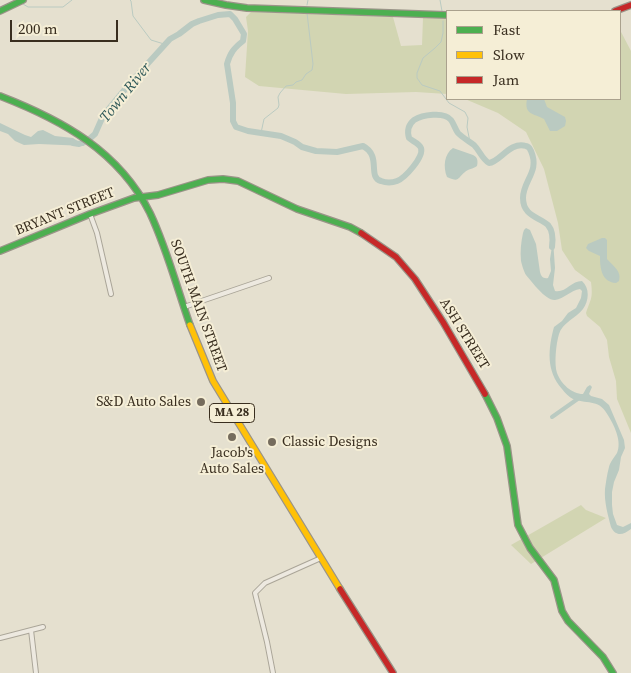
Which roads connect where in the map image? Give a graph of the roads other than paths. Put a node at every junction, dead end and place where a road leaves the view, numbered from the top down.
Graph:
1 (24, 0) edge
2 (204, 0) edge
3 (631, 3) edge
4 (617, 10) edge
5 (0, 11) edge
6 (446, 16) edge
7 (0, 96) edge
8 (140, 196) junction
9 (90, 214) junction
10 (0, 251) edge
11 (270, 278) dead end
12 (111, 294) dead end
13 (184, 307) junction
14 (321, 558) junction
15 (43, 627) dead end
16 (31, 630) junction
17 (0, 638) edge
18 (36, 673) edge
19 (273, 673) edge
20 (393, 673) edge
21 (613, 673) edge

1 - 5 main road
2 - 6 main road
3 - 4 main road
7 - 8 main road, SOUTH MAIN STREET / MA 28
8 - 9 main road, BRYANT STREET
8 - 13 main road, SOUTH MAIN STREET / MA 28
8 - 21 main road, ASH STREET
9 - 10 main road, BRYANT STREET
9 - 12 street
11 - 13 street
13 - 14 main road, SOUTH MAIN STREET / MA 28
14 - 19 street
14 - 20 main road, SOUTH MAIN STREET / MA 28
15 - 16 street
16 - 17 street
16 - 18 street

